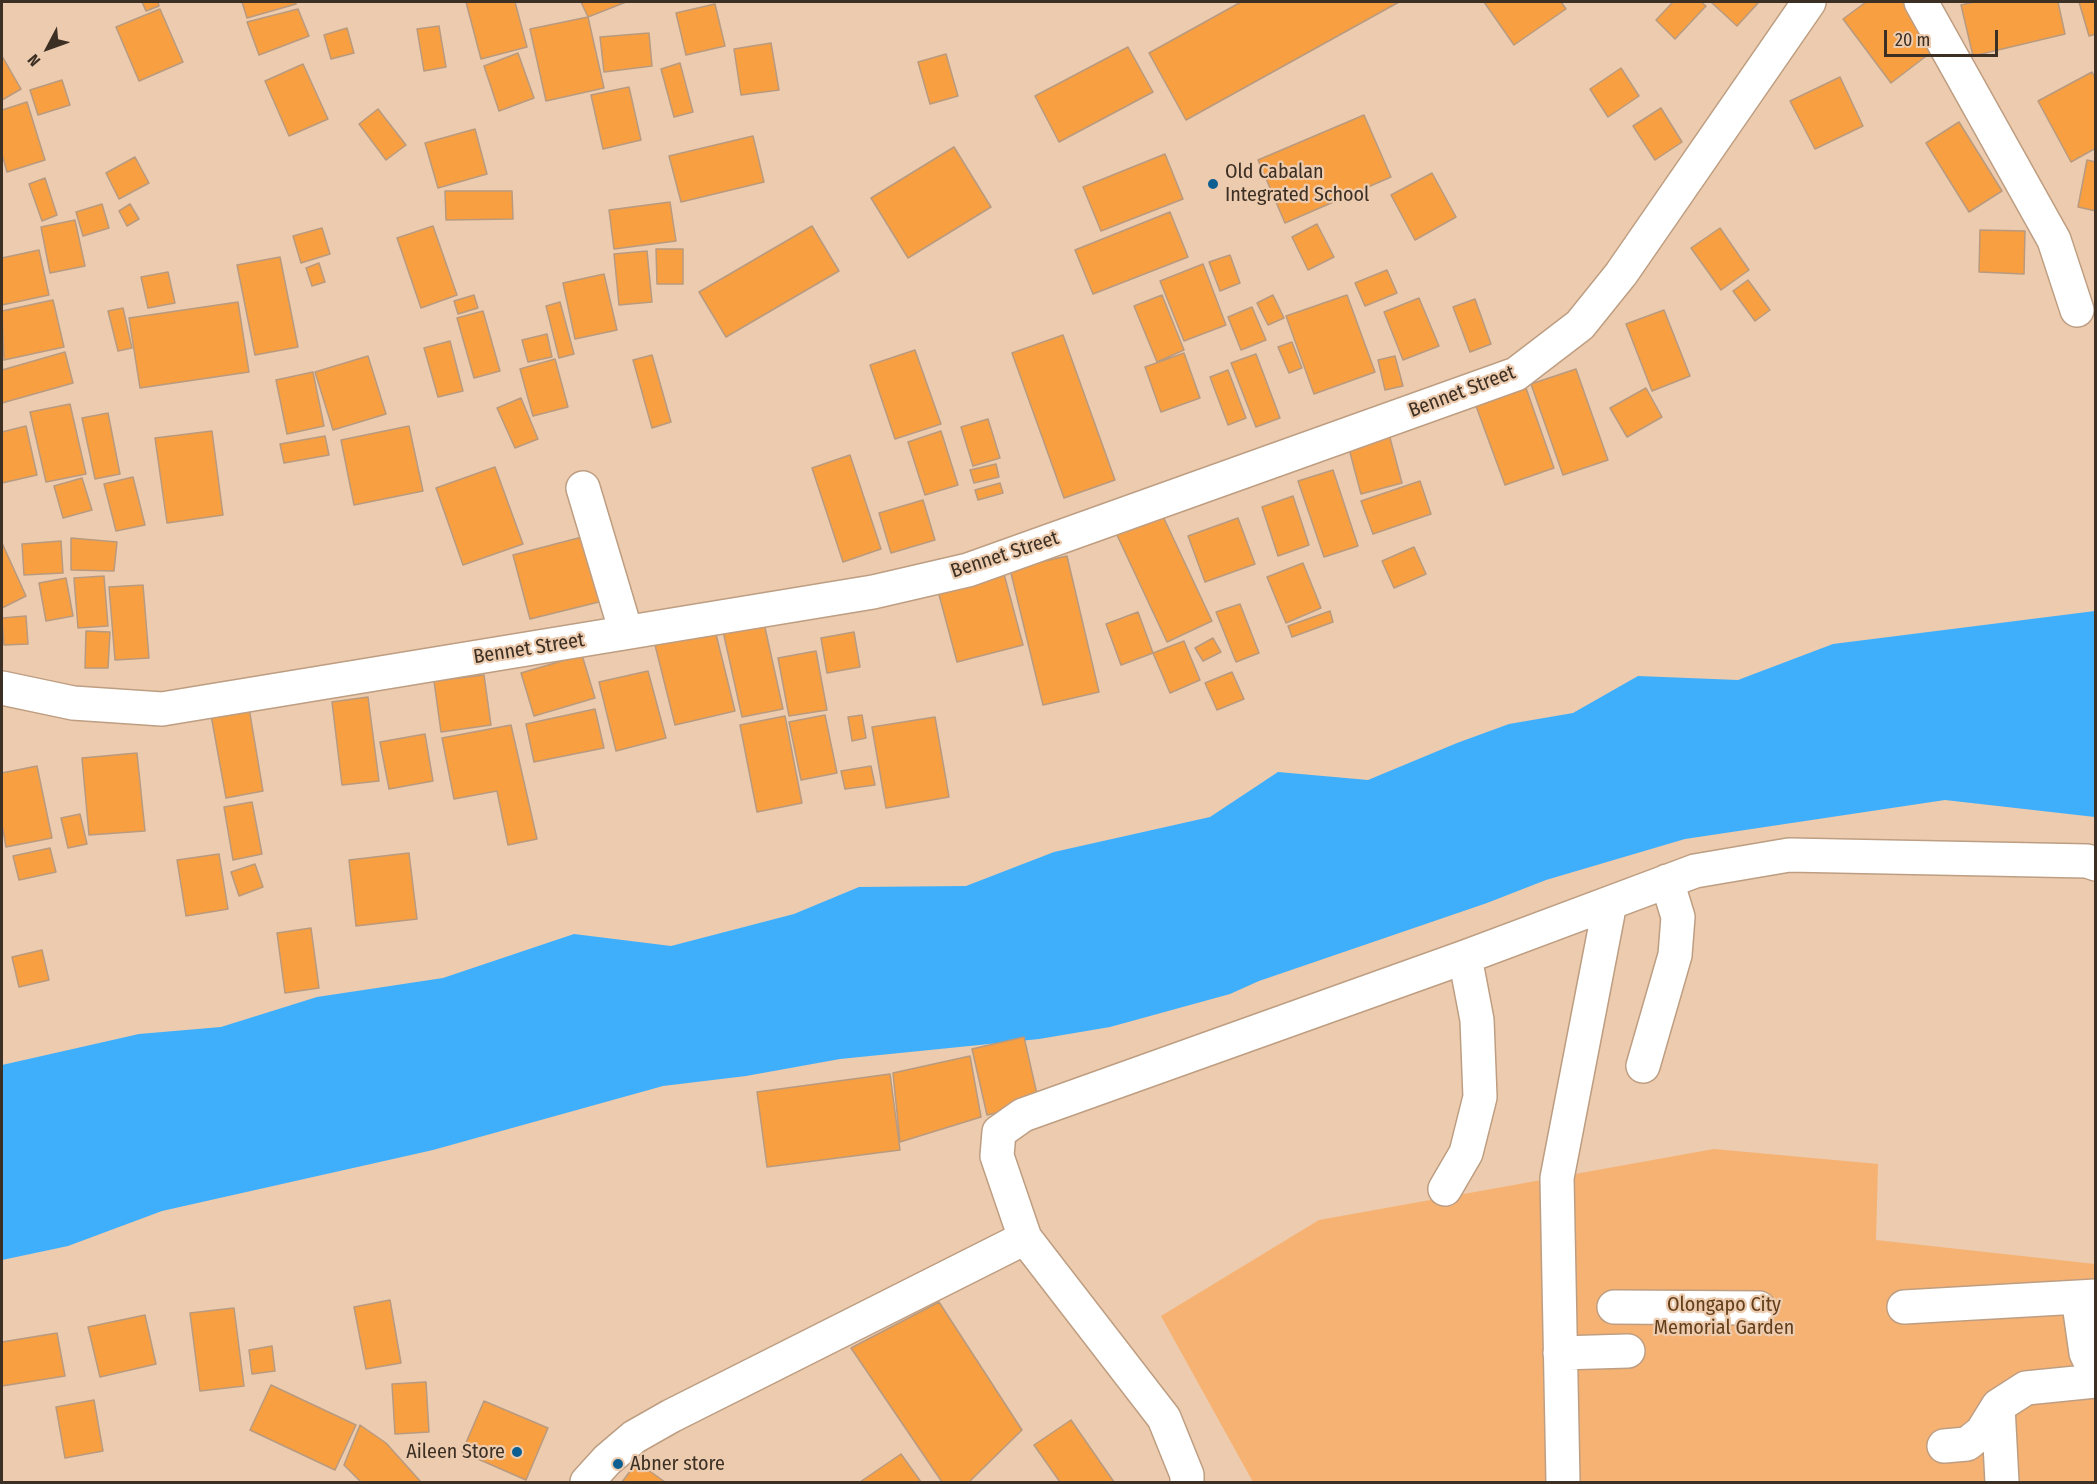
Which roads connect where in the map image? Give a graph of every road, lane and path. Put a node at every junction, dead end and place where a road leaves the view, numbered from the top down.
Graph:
1 (1809, 2) edge
2 (1921, 2) edge
3 (2077, 310) dead end
4 (583, 488) dead end
5 (626, 632) junction
6 (2, 688) edge
7 (2096, 864) edge
8 (1667, 881) junction
9 (1610, 903) junction
10 (1465, 957) junction
11 (1643, 1066) dead end
12 (1445, 1189) dead end
13 (1025, 1238) junction
14 (2087, 1296) edge
15 (1561, 1306) junction
16 (1758, 1308) dead end
17 (1904, 1308) dead end
18 (1628, 1351) dead end
19 (1560, 1353) junction
20 (2096, 1374) edge
21 (2096, 1381) edge
22 (1998, 1406) junction
23 (1944, 1446) dead end
24 (587, 1482) edge
25 (1187, 1482) edge
26 (1563, 1482) edge
27 (2002, 1482) edge

1 - 5 street, Bennet Street
2 - 3 street
4 - 5 street
5 - 6 street, Bennet Street
7 - 8 street
8 - 9 street
8 - 11 street
9 - 10 street
9 - 15 street
10 - 12 street
10 - 13 street
13 - 24 street
13 - 25 street
14 - 17 street
14 - 20 street
15 - 16 street
15 - 19 street
18 - 19 street
19 - 26 street
21 - 22 street
22 - 23 street
22 - 27 street

